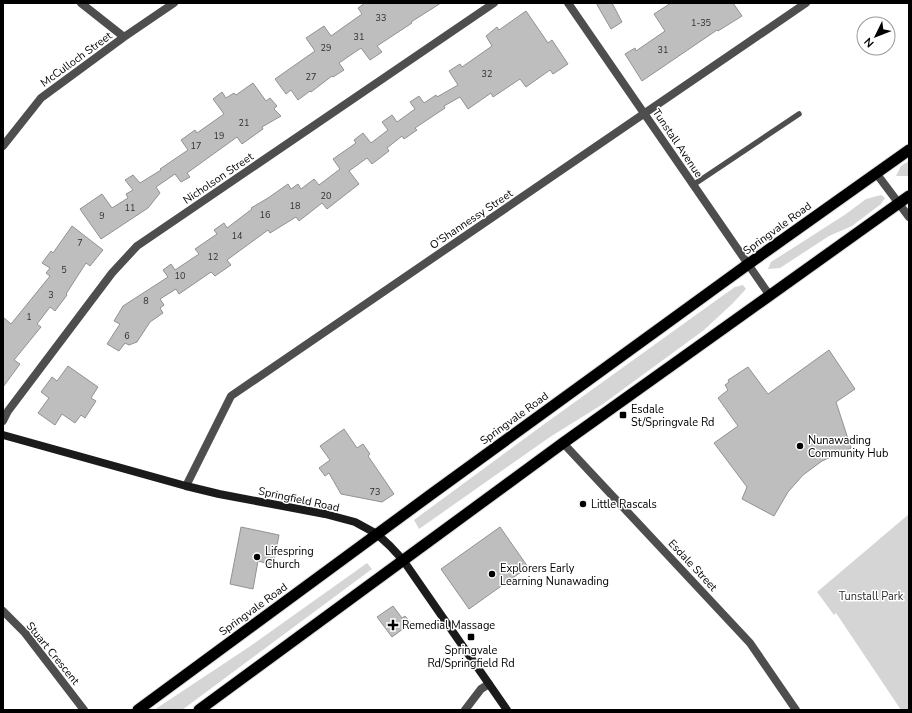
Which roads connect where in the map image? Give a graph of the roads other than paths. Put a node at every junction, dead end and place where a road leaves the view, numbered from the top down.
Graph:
1 (81, 3) edge
2 (174, 3) edge
3 (494, 3) edge
4 (568, 3) edge
5 (806, 3) edge
6 (124, 37) junction
7 (644, 114) junction
8 (799, 114) dead end
9 (3, 146) edge
10 (909, 150) edge
11 (876, 173) junction
12 (693, 186) junction
13 (909, 196) edge
14 (899, 203) junction
15 (909, 217) edge
16 (748, 265) junction
17 (770, 296) junction
18 (3, 421) edge
19 (3, 435) edge
20 (563, 443) junction
21 (186, 486) junction
22 (377, 534) junction
23 (403, 560) junction
24 (3, 611) edge
25 (489, 684) junction
26 (84, 710) edge
27 (138, 710) edge
28 (199, 710) edge
29 (465, 710) edge
30 (507, 710) edge
31 (796, 710) edge

1 - 6 street
2 - 6 street, McCulloch Street
3 - 18 street, Nicholson Street
4 - 7 street, Tunstall Avenue
5 - 7 street, O'Shannessy Street
6 - 9 street, McCulloch Street
7 - 12 street, Tunstall Avenue
7 - 21 street, O'Shannessy Street
8 - 12 lane
10 - 11 highway, Springvale Road
11 - 14 street
11 - 16 highway, Springvale Road
12 - 16 street, Tunstall Avenue
13 - 14 highway
14 - 15 street
14 - 17 highway
16 - 17 street, Tunstall Avenue
16 - 22 highway, Springvale Road
17 - 20 highway
19 - 21 main road, Springfield Road
20 - 23 highway
20 - 31 street, Esdale Street
21 - 22 main road, Springfield Road
22 - 23 main road, Springfield Road
22 - 27 highway, Springvale Road
23 - 25 main road, Springfield Road
23 - 28 highway
24 - 26 street, Stuart Crescent
25 - 29 street
25 - 30 main road, Springfield Road

